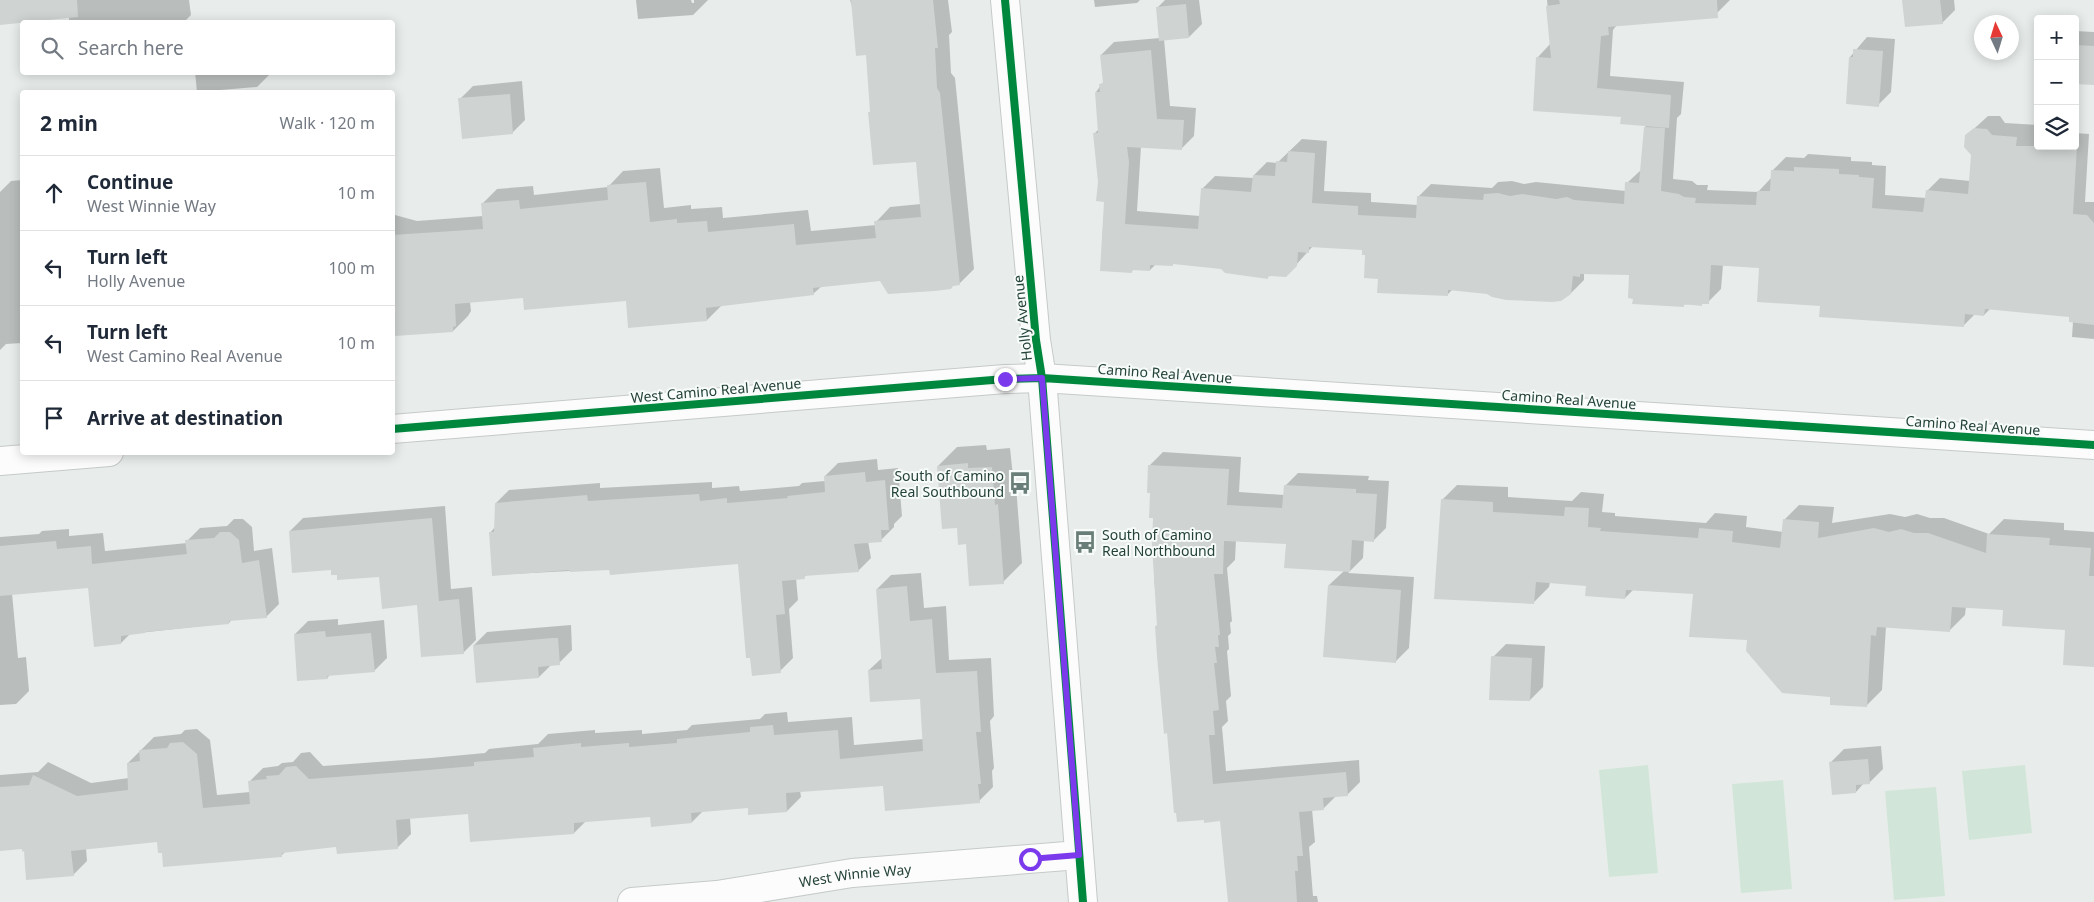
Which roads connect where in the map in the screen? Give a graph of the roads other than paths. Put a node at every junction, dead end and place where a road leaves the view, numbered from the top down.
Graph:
1 (1005, 0) edge
2 (1042, 378) junction
3 (395, 429) edge
4 (2094, 445) edge
5 (72, 455) edge
6 (0, 461) edge
7 (1079, 855) junction
8 (632, 902) edge
9 (1084, 902) edge

1 - 2 street, Holly Avenue
2 - 3 street, West Camino Real Avenue
2 - 4 street, Camino Real Avenue
2 - 7 street, Holly Avenue
5 - 6 street
7 - 8 street, West Winnie Way
7 - 9 street, Holly Avenue

